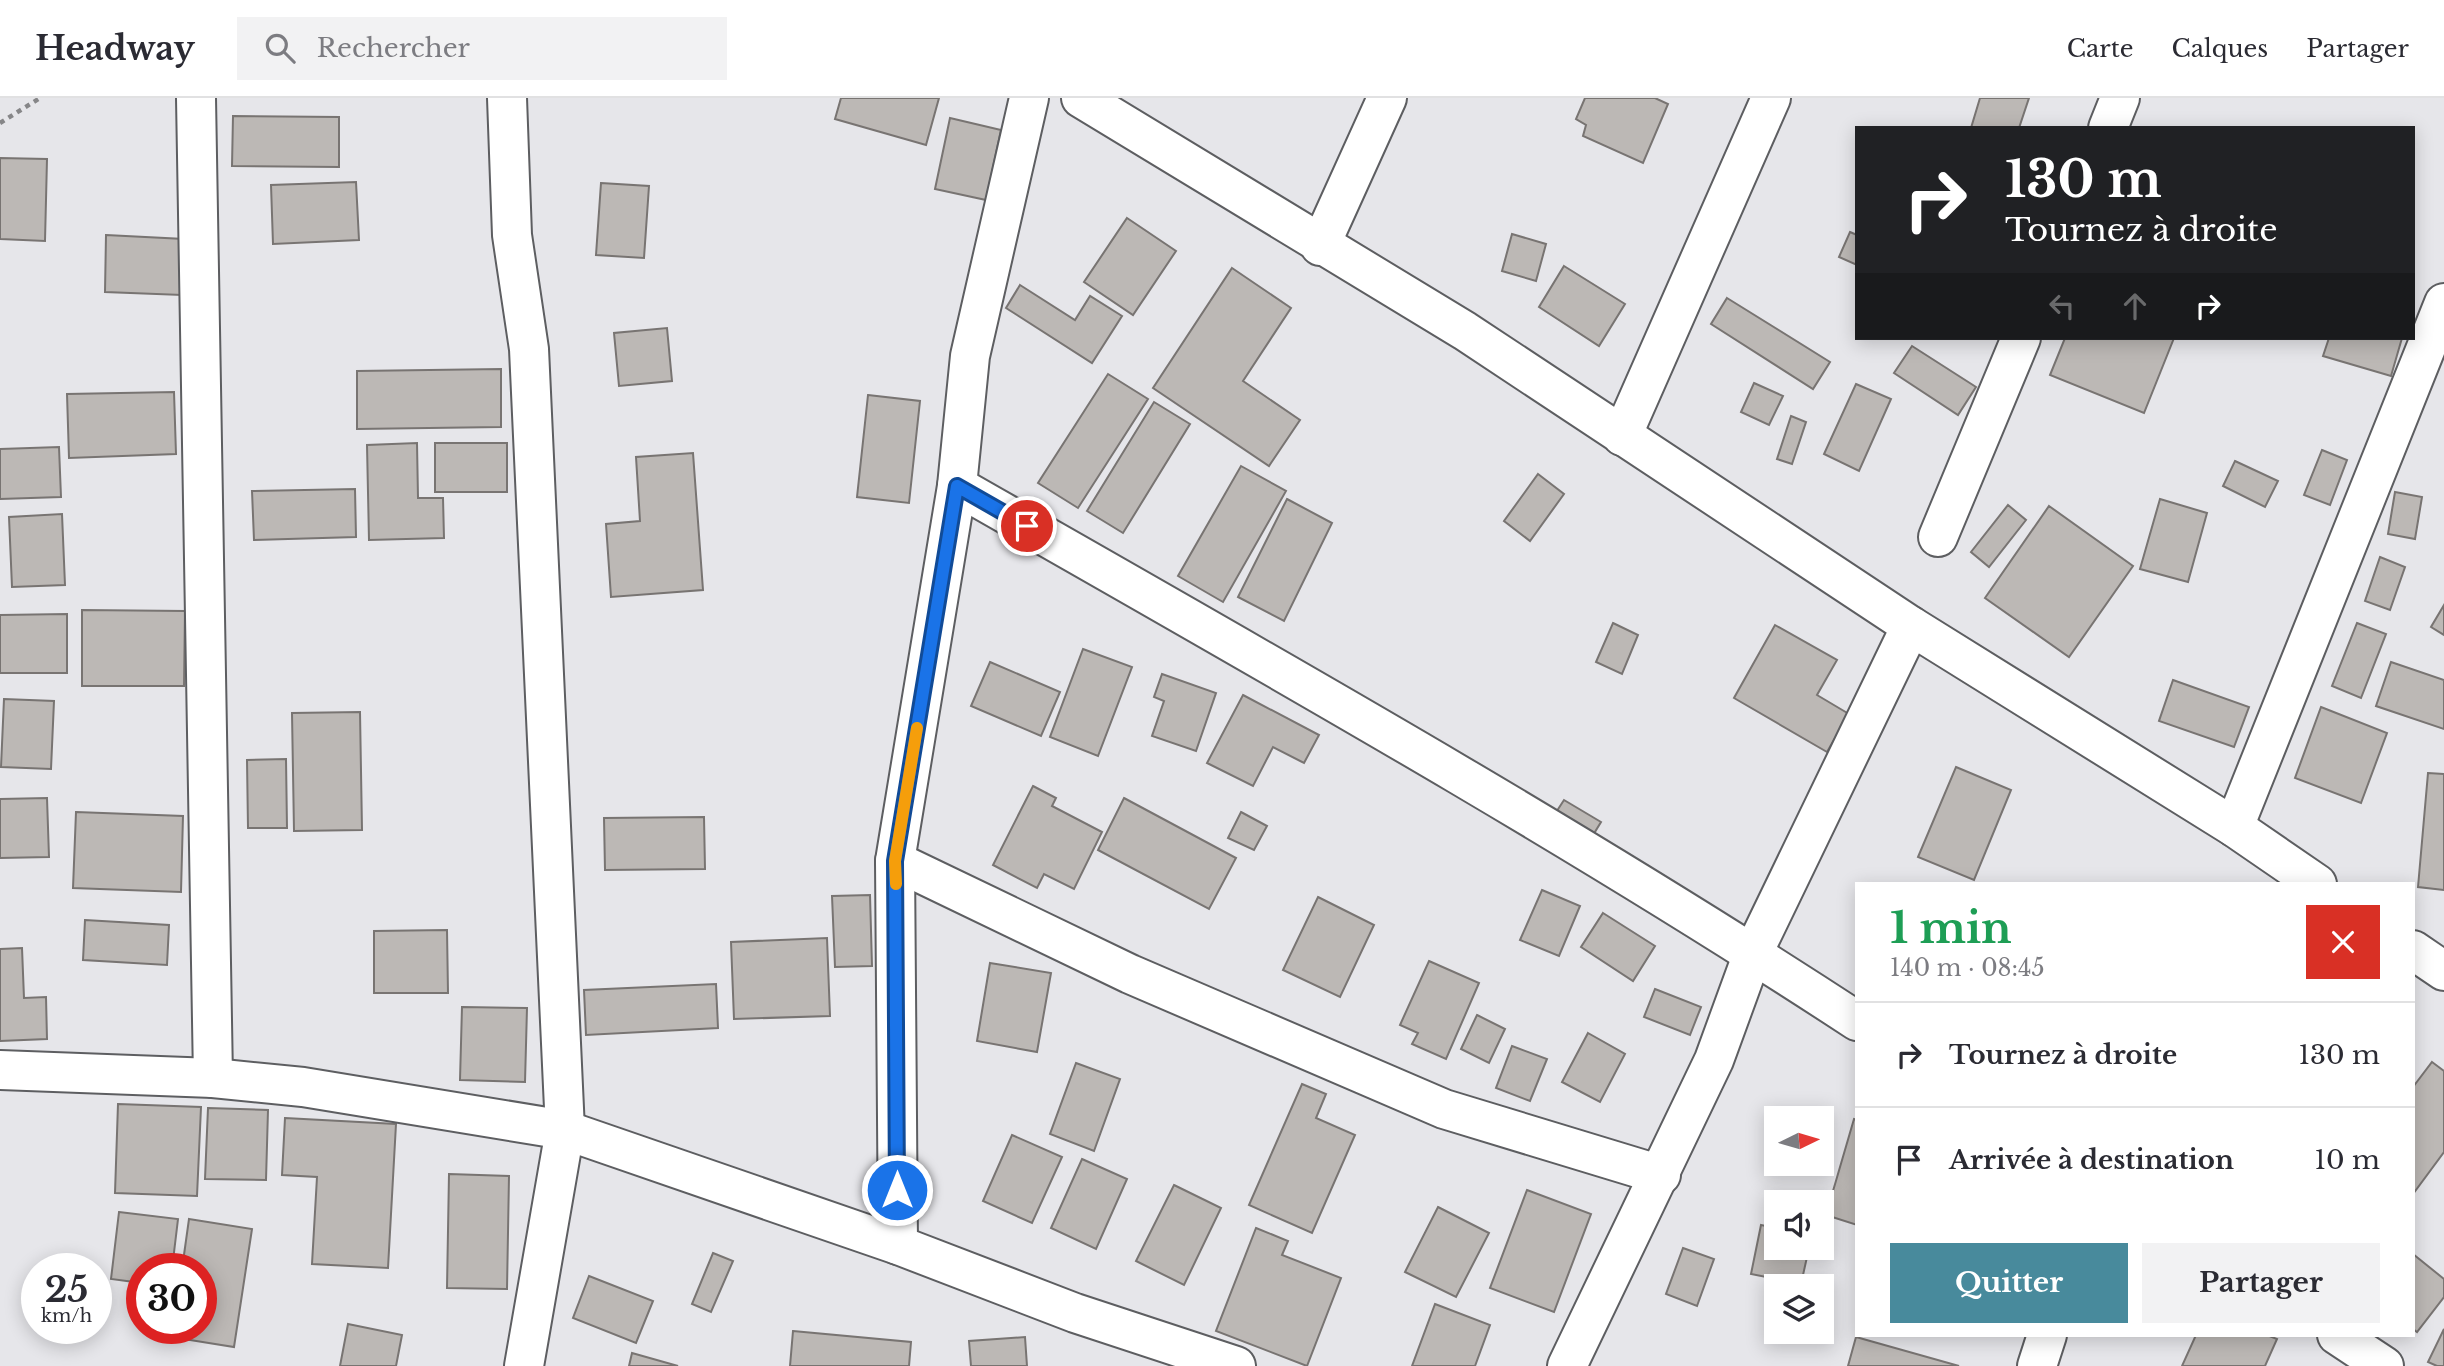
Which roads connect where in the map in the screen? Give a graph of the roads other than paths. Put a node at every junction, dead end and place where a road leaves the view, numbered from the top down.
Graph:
1 (195, 98) edge
2 (507, 98) edge
3 (1029, 98) edge
4 (1081, 98) edge
5 (1387, 98) edge
6 (1771, 98) edge
7 (2120, 98) edge
8 (2109, 126) edge
9 (1320, 246) junction
10 (2444, 303) edge
11 (2020, 340) edge
12 (1622, 436) junction
13 (957, 486) junction
14 (1938, 537) dead end
15 (1911, 626) junction
16 (2234, 827) junction
17 (895, 861) junction
18 (2314, 882) edge
19 (2415, 951) edge
20 (1753, 953) junction
21 (2444, 971) edge
22 (1855, 1020) edge
23 (0, 1070) edge
24 (213, 1078) junction
25 (565, 1130) junction
26 (1661, 1175) junction
27 (898, 1245) junction
28 (2046, 1337) edge
29 (2340, 1337) edge
30 (524, 1366) edge
31 (1236, 1366) edge
32 (1567, 1366) edge
33 (2037, 1366) edge
34 (2384, 1366) edge

1 - 24 street
2 - 25 street
3 - 13 street
4 - 9 street
5 - 9 street
6 - 12 street
7 - 8 street
9 - 12 street
10 - 16 street
11 - 14 street
12 - 15 street
13 - 17 street
13 - 20 street
15 - 16 street
15 - 20 street
16 - 18 street
17 - 26 street
17 - 27 street
19 - 21 street
20 - 22 street
20 - 26 street
23 - 24 street
24 - 25 street
25 - 27 street
25 - 30 street
26 - 32 street
27 - 31 street
28 - 33 street
29 - 34 street

